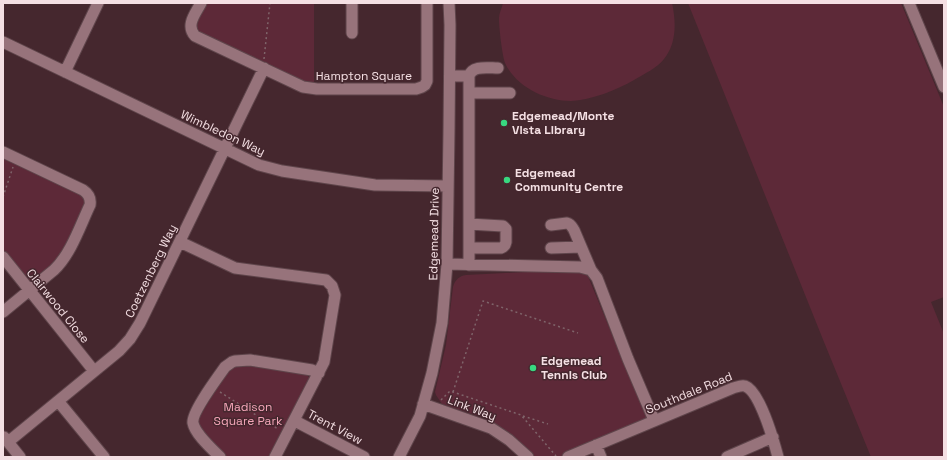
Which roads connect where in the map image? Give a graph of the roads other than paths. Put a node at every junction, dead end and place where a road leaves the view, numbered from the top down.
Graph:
1 (98, 3) edge
2 (201, 3) edge
3 (352, 3) edge
4 (427, 3) edge
5 (449, 3) edge
6 (909, 3) edge
7 (352, 33) dead end
8 (3, 42) edge
9 (264, 68) junction
10 (498, 68) dead end
11 (65, 72) junction
12 (450, 76) junction
13 (469, 76) junction
14 (944, 87) edge
15 (469, 93) junction
16 (510, 94) dead end
17 (225, 149) junction
18 (3, 152) edge
19 (448, 186) junction
20 (468, 224) junction
21 (552, 225) dead end
22 (180, 242) junction
23 (581, 247) junction
24 (468, 248) junction
25 (551, 248) dead end
26 (3, 257) edge
27 (447, 264) junction
28 (469, 265) junction
29 (591, 270) junction
30 (29, 291) junction
31 (3, 312) edge
32 (94, 371) junction
33 (318, 373) junction
34 (58, 401) junction
35 (423, 404) junction
36 (654, 420) junction
37 (295, 421) junction
38 (773, 437) junction
39 (5, 439) edge
40 (596, 445) junction
41 (20, 457) edge
42 (104, 457) edge
43 (220, 457) edge
44 (275, 457) edge
45 (364, 457) edge
46 (399, 457) edge
47 (528, 457) edge
48 (568, 457) edge
49 (601, 457) edge
50 (728, 457) edge
51 (778, 457) edge

1 - 11 street
2 - 9 street, Hampton Square
3 - 7 street
4 - 9 street, Hampton Square
5 - 12 street, Edgemead Drive
6 - 14 street
8 - 11 street, Wimbledon Way
9 - 17 street, Coetzenberg Way
10 - 13 street
11 - 17 street, Wimbledon Way
12 - 13 street
12 - 19 street, Edgemead Drive
13 - 15 street
15 - 16 street
15 - 20 street
17 - 19 street, Wimbledon Way
17 - 22 street, Coetzenberg Way
18 - 30 street
19 - 27 street, Edgemead Drive
20 - 24 street
20 - 24 street
21 - 23 street
22 - 32 street, Coetzenberg Way
22 - 33 street
23 - 25 street
23 - 29 street
24 - 28 street
26 - 30 street, Clairwood Close
27 - 28 street
27 - 35 street, Edgemead Drive
28 - 29 street
29 - 36 street
30 - 31 street
30 - 32 street, Clairwood Close
32 - 34 street, Coetzenberg Way
33 - 37 street
33 - 43 street
34 - 39 street, Coetzenberg Way
34 - 42 street
35 - 46 street, Edgemead Drive
35 - 47 street, Link Way
36 - 38 street, Southdale Road
36 - 40 street, Southdale Road
37 - 44 street
37 - 45 street, Trent View
38 - 50 street
38 - 51 street, Southdale Road
39 - 41 street
40 - 48 street, Southdale Road
40 - 49 street

